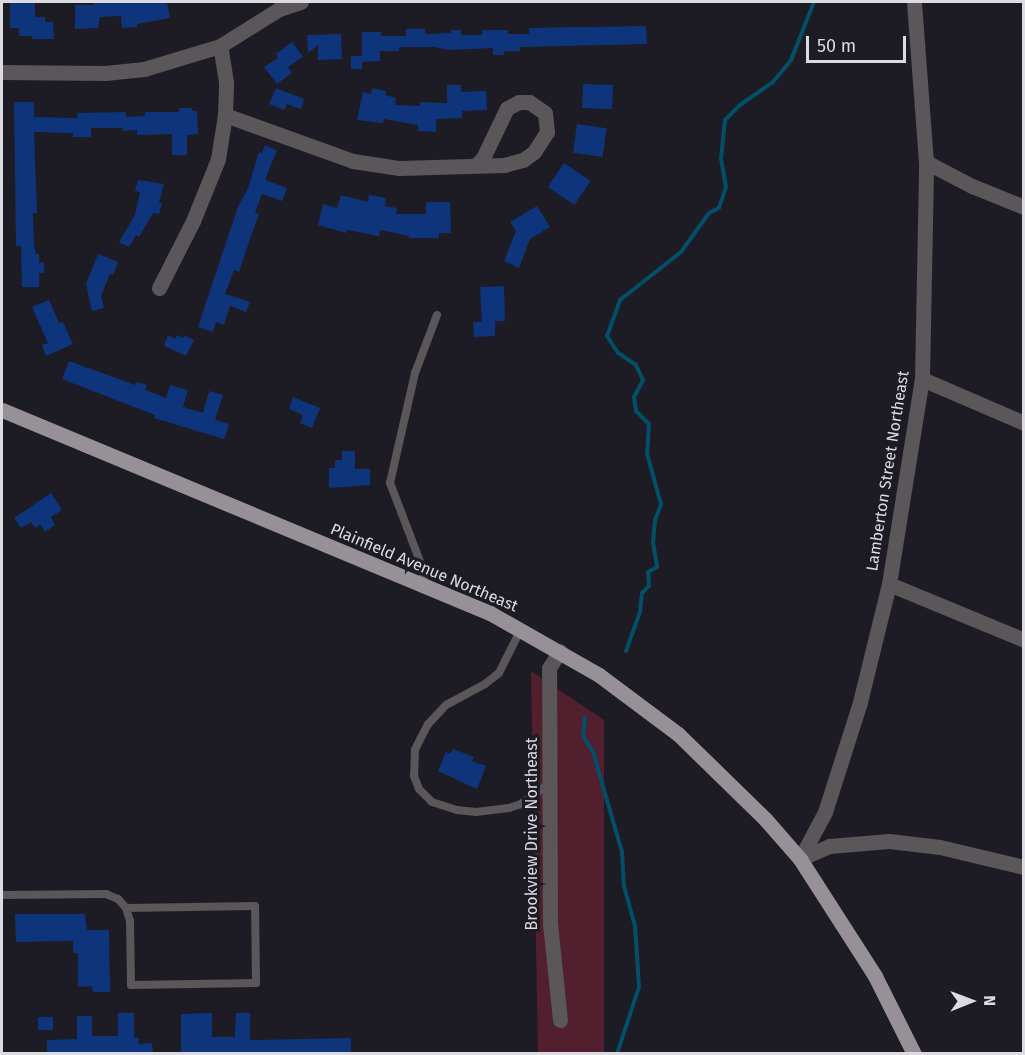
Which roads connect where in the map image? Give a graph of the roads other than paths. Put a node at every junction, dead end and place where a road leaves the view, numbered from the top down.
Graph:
1 (301, 2) edge
2 (914, 2) edge
3 (220, 46) junction
4 (2, 72) edge
5 (225, 115) junction
6 (926, 162) junction
7 (476, 166) junction
8 (1023, 207) edge
9 (159, 288) dead end
10 (437, 315) dead end
11 (922, 379) junction
12 (2, 410) edge
13 (1023, 423) edge
14 (889, 584) junction
15 (425, 588) junction
16 (521, 630) junction
17 (1023, 640) edge
18 (560, 651) junction
19 (550, 783) junction
20 (800, 859) junction
21 (1023, 867) edge
22 (2, 895) edge
23 (126, 908) junction
24 (560, 1020) dead end
25 (914, 1053) edge

1 - 3 street
2 - 6 street, Lamberton Street Northeast
3 - 4 street
3 - 5 street
5 - 7 street
5 - 9 street
6 - 8 street
6 - 11 street, Lamberton Street Northeast
7 - 7 street
10 - 15 lane
11 - 13 street
11 - 14 street, Lamberton Street Northeast
12 - 15 main road, Plainfield Avenue Northeast
14 - 17 street
14 - 20 street, Lamberton Street Northeast
15 - 16 main road, Plainfield Avenue Northeast
16 - 18 main road, Plainfield Avenue Northeast
16 - 19 lane
18 - 19 street, Brookview Drive Northeast
18 - 20 main road, Plainfield Avenue Northeast
19 - 24 street, Brookview Drive Northeast
20 - 21 street
20 - 25 main road, Plainfield Avenue Northeast
22 - 23 lane
23 - 23 lane

